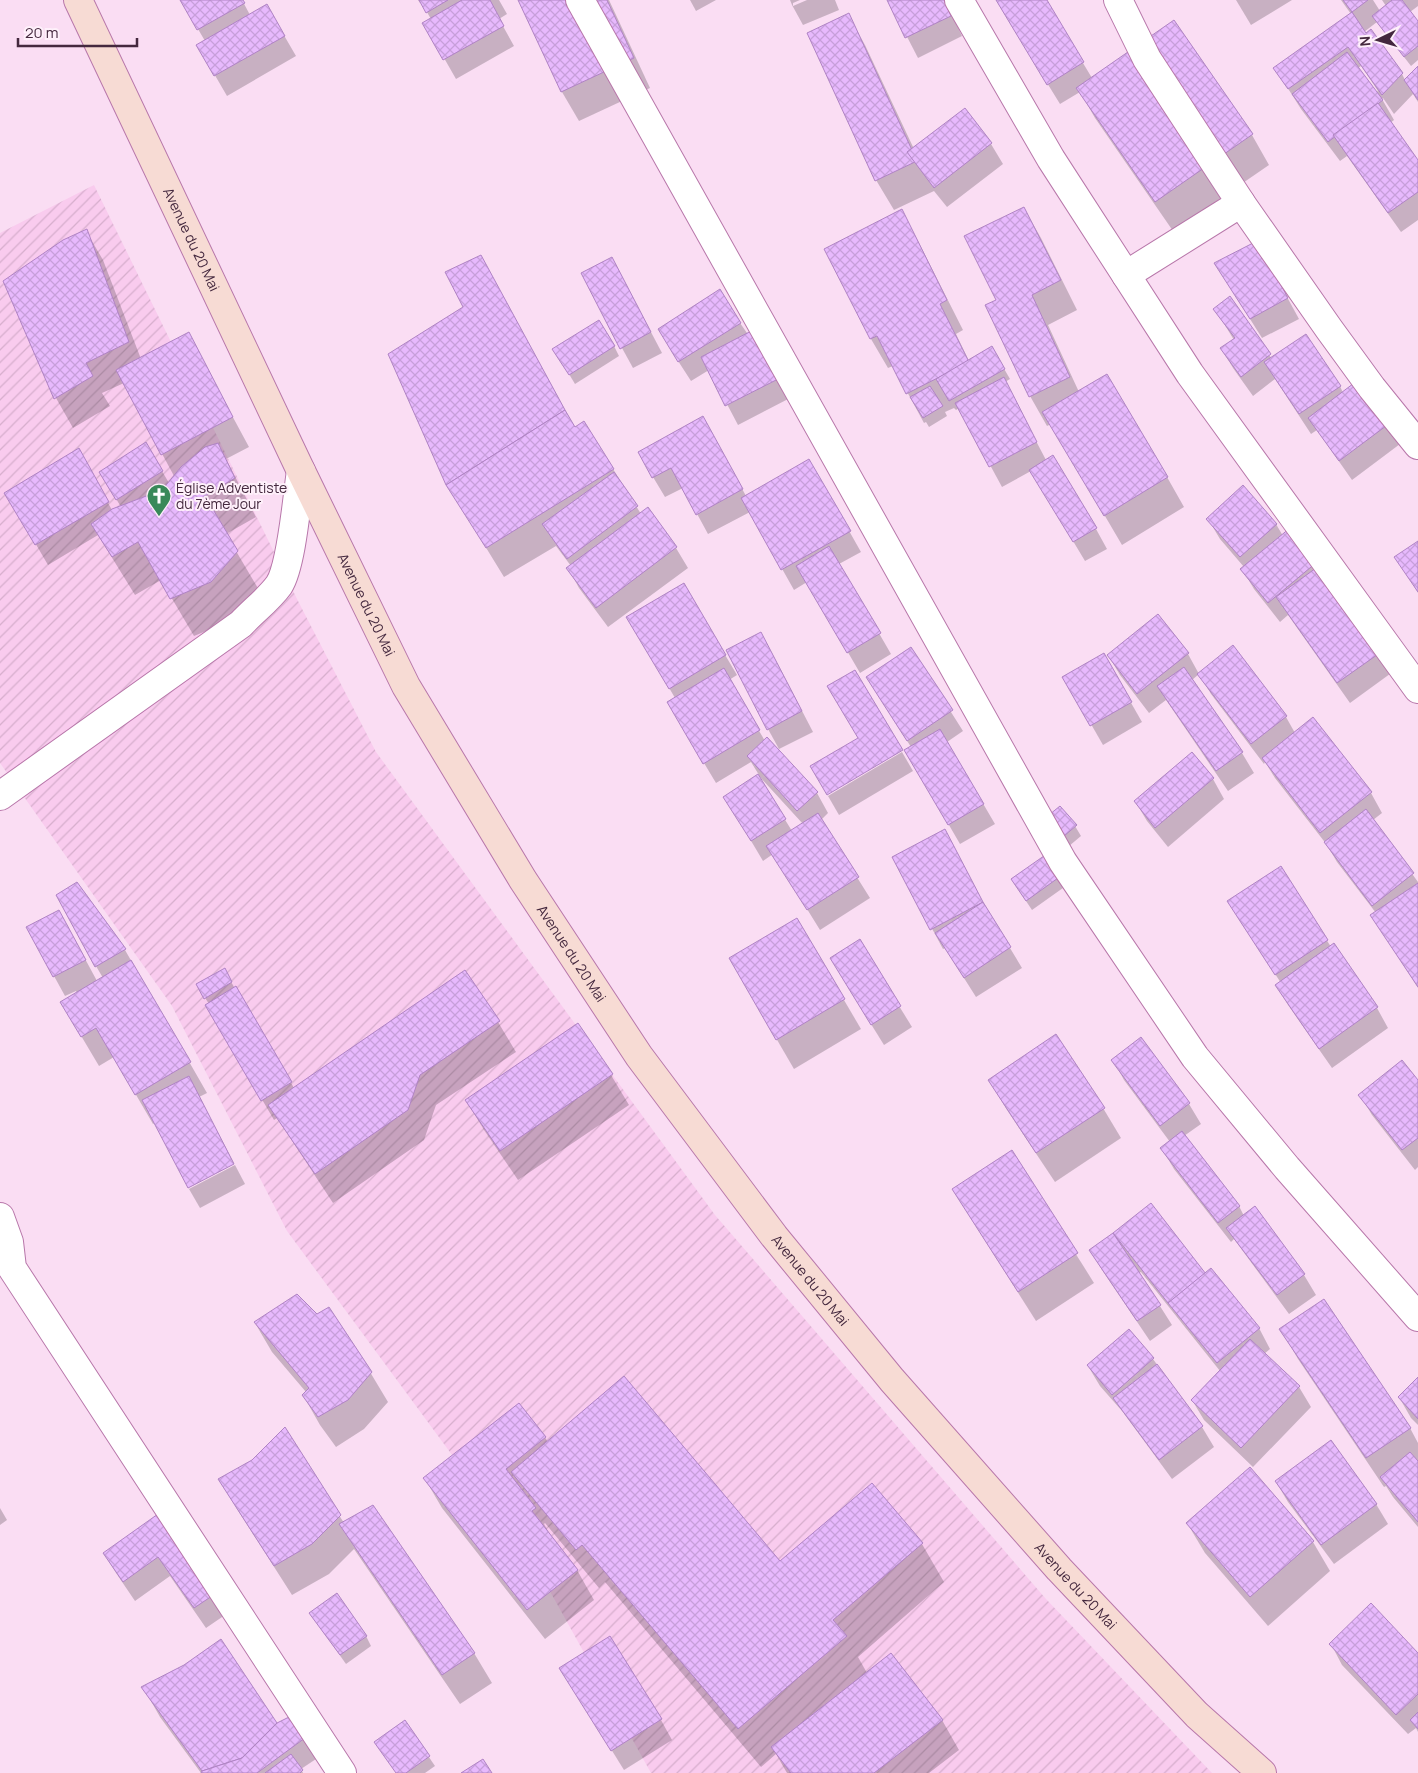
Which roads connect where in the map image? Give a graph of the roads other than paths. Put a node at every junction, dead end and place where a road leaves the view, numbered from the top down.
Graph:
1 (78, 0) edge
2 (580, 0) edge
3 (959, 0) edge
4 (1118, 0) edge
5 (1242, 203) junction
6 (1126, 275) junction
7 (1418, 445) edge
8 (301, 471) junction
9 (1418, 689) edge
10 (0, 796) edge
11 (0, 1217) edge
12 (6, 1271) edge
13 (1418, 1317) edge
14 (342, 1773) edge
15 (1262, 1773) edge

1 - 8 main road, Avenue du 20 Mai
2 - 13 street
3 - 6 street
4 - 5 street
5 - 6 street
5 - 7 street
6 - 9 street
8 - 10 street
8 - 15 main road, Avenue du 20 Mai
11 - 12 street
12 - 14 street

